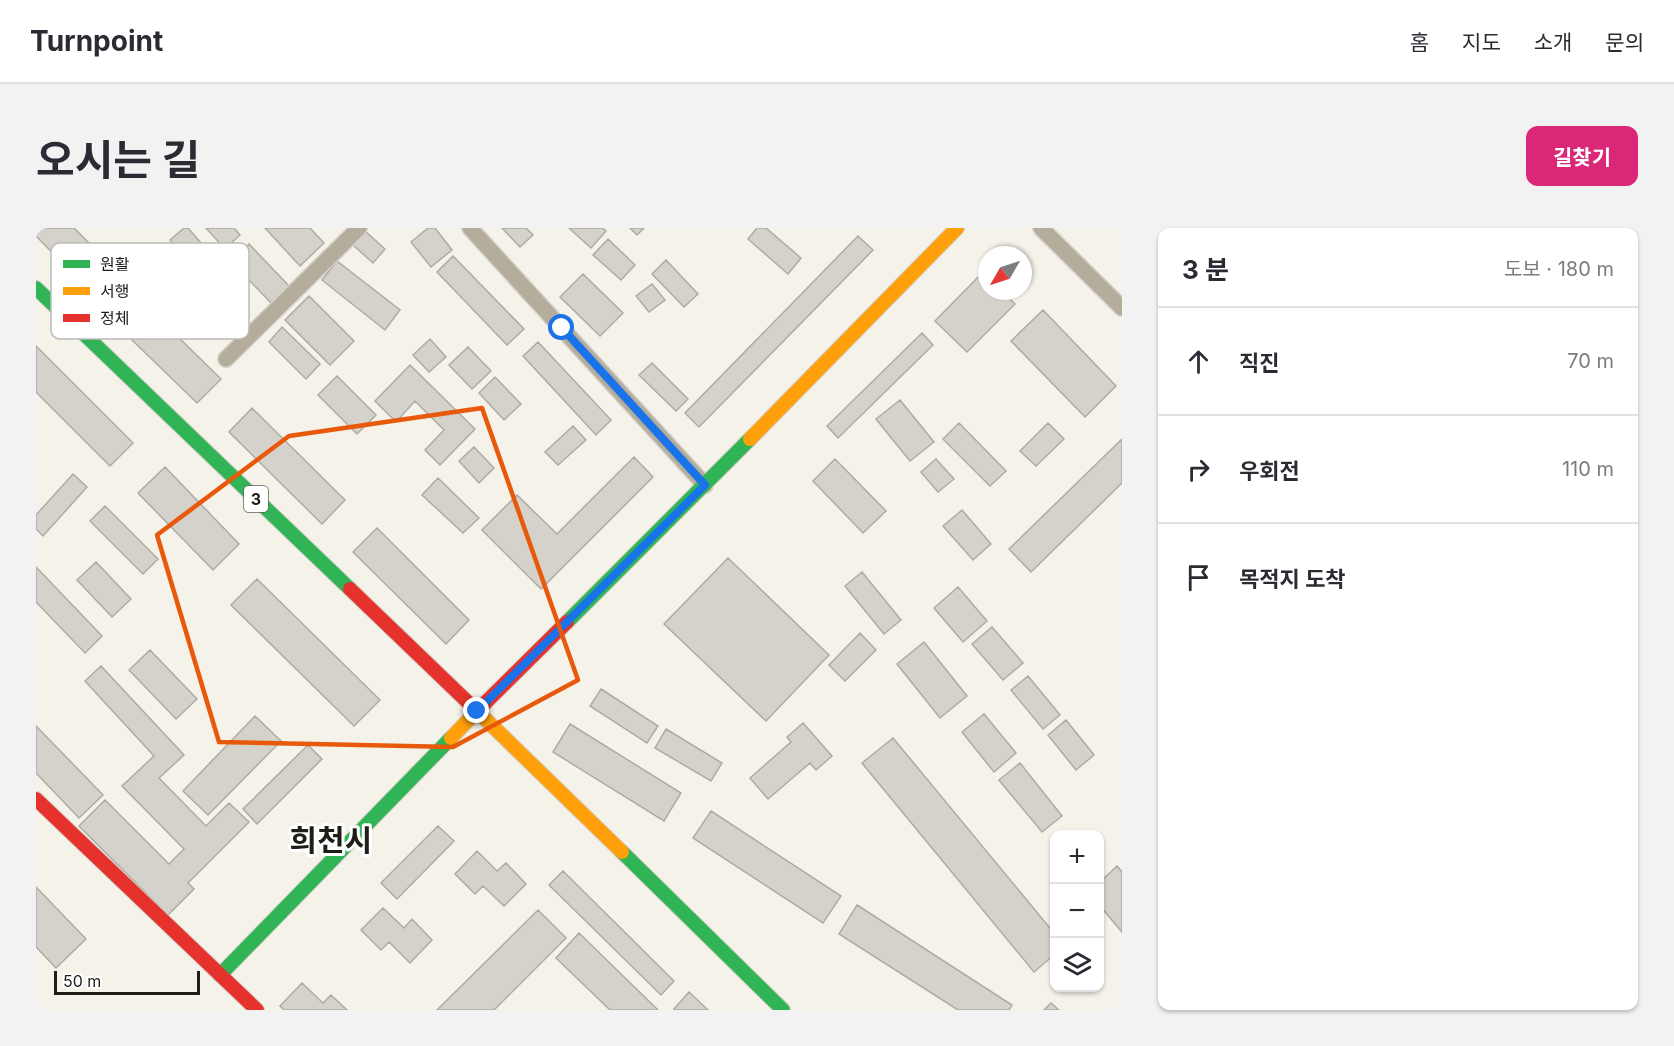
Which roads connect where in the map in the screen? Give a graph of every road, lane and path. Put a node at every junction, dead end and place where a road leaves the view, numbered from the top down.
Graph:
1 (359, 228) edge
2 (470, 228) edge
3 (957, 228) edge
4 (1041, 228) edge
5 (36, 288) edge
6 (51, 302) edge
7 (1122, 308) edge
8 (249, 336) edge
9 (89, 339) edge
10 (246, 339) edge
11 (226, 359) dead end
12 (705, 485) junction
13 (477, 711) junction
14 (36, 799) edge
15 (220, 975) junction
16 (257, 1010) edge
17 (783, 1010) edge

1 - 8 street
2 - 12 street
3 - 12 main road
4 - 7 street
5 - 6 main road, 3
9 - 13 main road, 3
10 - 11 street
12 - 13 main road
13 - 15 main road
13 - 17 main road, 3
14 - 15 main road
15 - 16 main road

